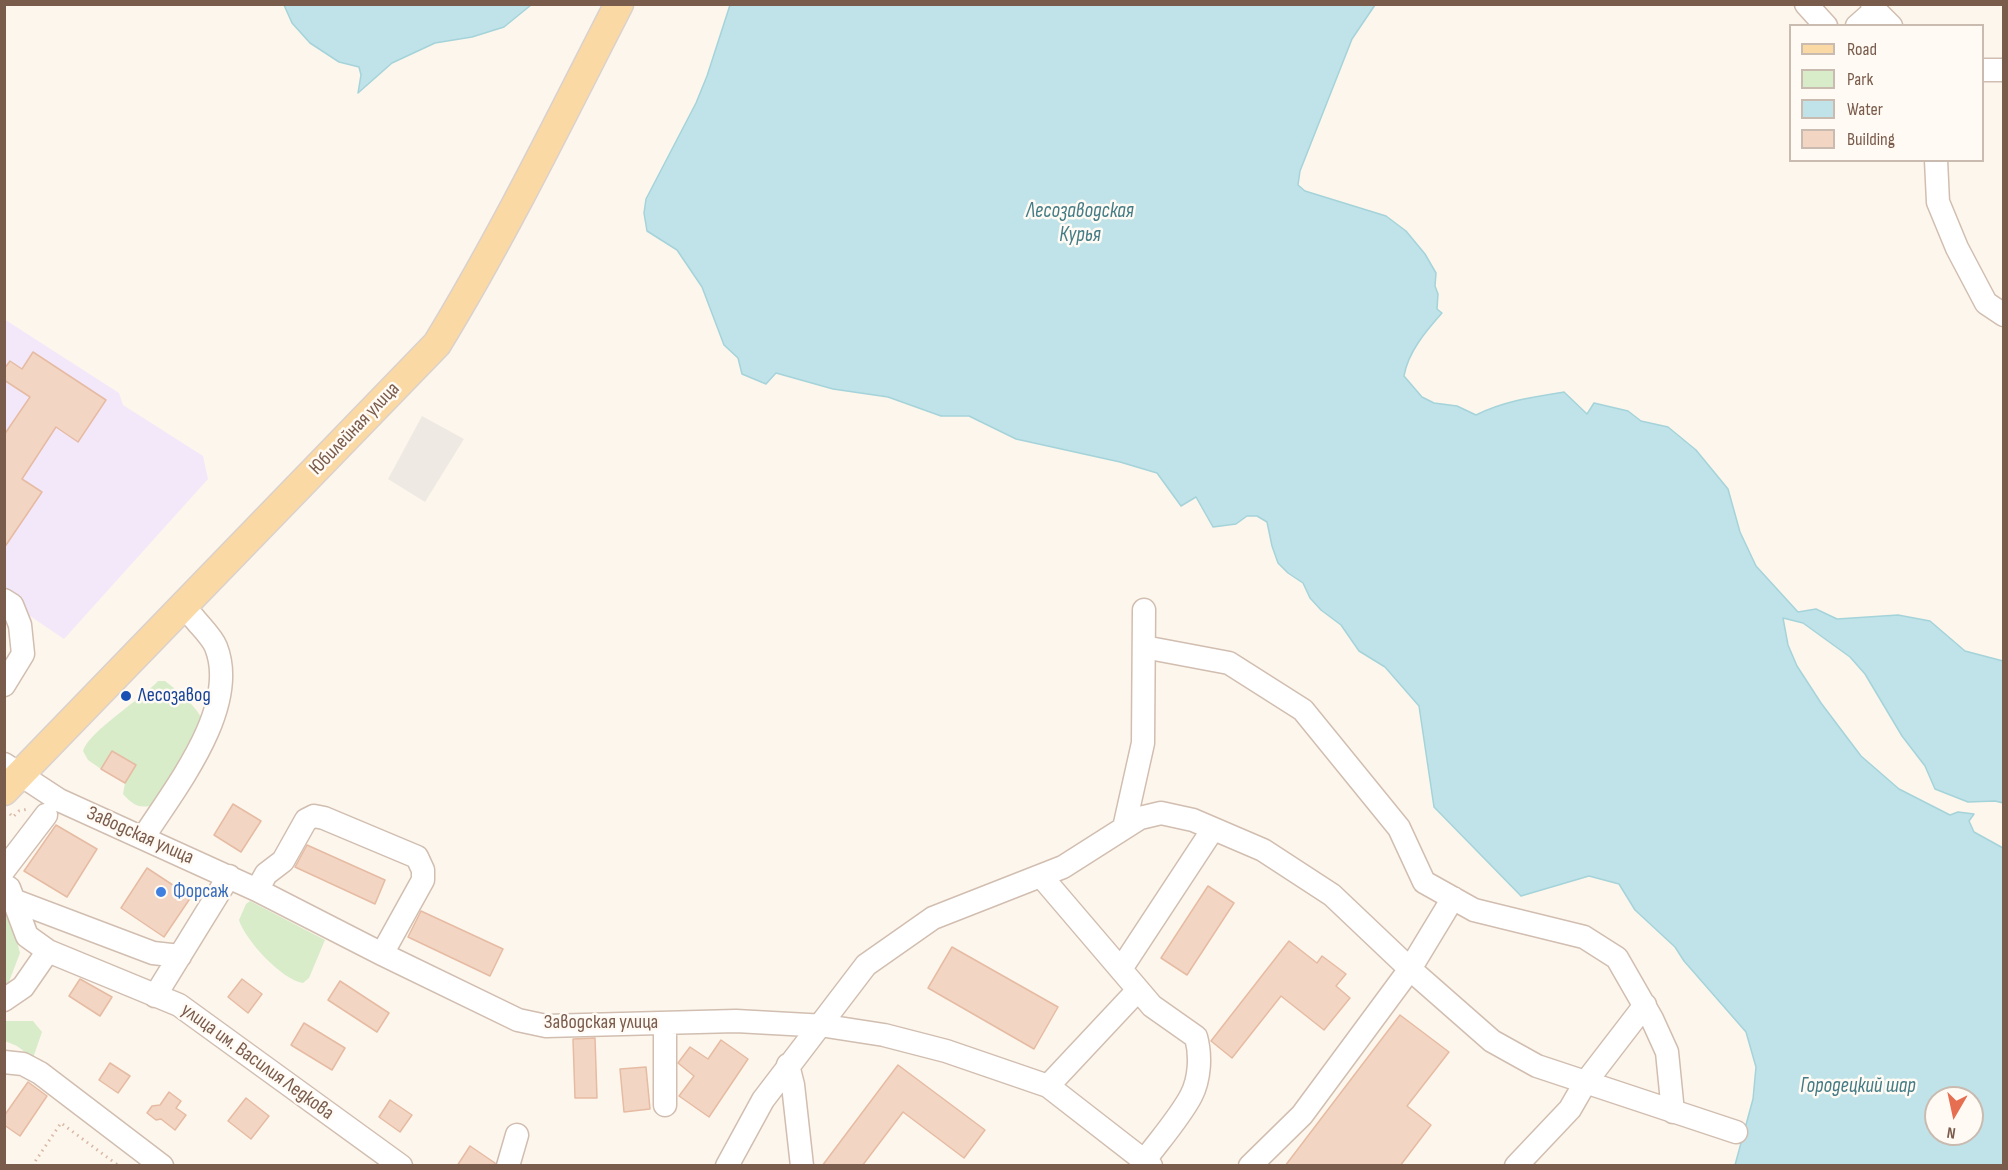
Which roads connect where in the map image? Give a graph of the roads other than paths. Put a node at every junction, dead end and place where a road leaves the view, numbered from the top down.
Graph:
1 (619, 4) edge
2 (1806, 4) edge
3 (1879, 13) edge
4 (1824, 24) edge
5 (1860, 24) edge
6 (1984, 70) edge
7 (2004, 70) edge
8 (1936, 162) edge
9 (2004, 315) edge
10 (4, 600) edge
11 (1144, 610) dead end
12 (194, 618) dead end
13 (1144, 647) junction
14 (4, 685) edge
15 (10, 776) edge
16 (46, 815) dead end
17 (1124, 828) junction
18 (1213, 829) junction
19 (144, 838) junction
20 (4, 870) edge
21 (229, 876) junction
22 (1041, 876) junction
23 (257, 890) junction
24 (9, 893) edge
25 (1453, 898) junction
26 (48, 951) junction
27 (382, 954) junction
28 (180, 956) junction
29 (1121, 969) junction
30 (1410, 969) junction
31 (1138, 990) junction
32 (155, 996) junction
33 (4, 1000) edge
34 (1645, 1005) junction
35 (665, 1023) junction
36 (820, 1026) junction
37 (4, 1062) edge
38 (788, 1065) junction
39 (1585, 1083) junction
40 (1048, 1086) junction
41 (665, 1105) dead end
42 (1673, 1112) junction
43 (1736, 1132) dead end
44 (517, 1135) dead end
45 (1148, 1163) edge
46 (162, 1166) edge
47 (401, 1166) edge
48 (508, 1166) edge
49 (727, 1166) edge
50 (802, 1166) edge
51 (1250, 1166) edge
52 (1516, 1166) edge

1 - 15 main road, Юбилейная улица
2 - 4 street
3 - 5 street
6 - 7 street
8 - 9 street
10 - 14 street
11 - 13 street
12 - 19 street
13 - 17 street
13 - 25 street
15 - 19 street, Заводская улица
16 - 20 street
17 - 18 street
17 - 22 street
18 - 29 street
18 - 30 street
19 - 21 street, Заводская улица
21 - 23 street, Заводская улица
21 - 28 street
22 - 29 street
22 - 36 street
23 - 27 street, Заводская улица
23 - 27 street
24 - 26 street, улица им. Василия Ледкова
24 - 28 street
25 - 30 street
25 - 34 street
26 - 32 street, улица им. Василия Ледкова
26 - 33 street
27 - 35 street, Заводская улица
28 - 32 street
29 - 31 street
30 - 39 street
30 - 51 street
31 - 40 street
31 - 45 street
32 - 47 street, улица им. Василия Ледкова
34 - 39 street
34 - 42 street
35 - 36 street, Заводская улица
35 - 41 street
36 - 38 street
36 - 40 street, Заводская улица
37 - 46 street
38 - 49 street
38 - 50 street
39 - 42 street
39 - 52 street
40 - 45 street, Заводская улица
42 - 43 street
44 - 48 street

